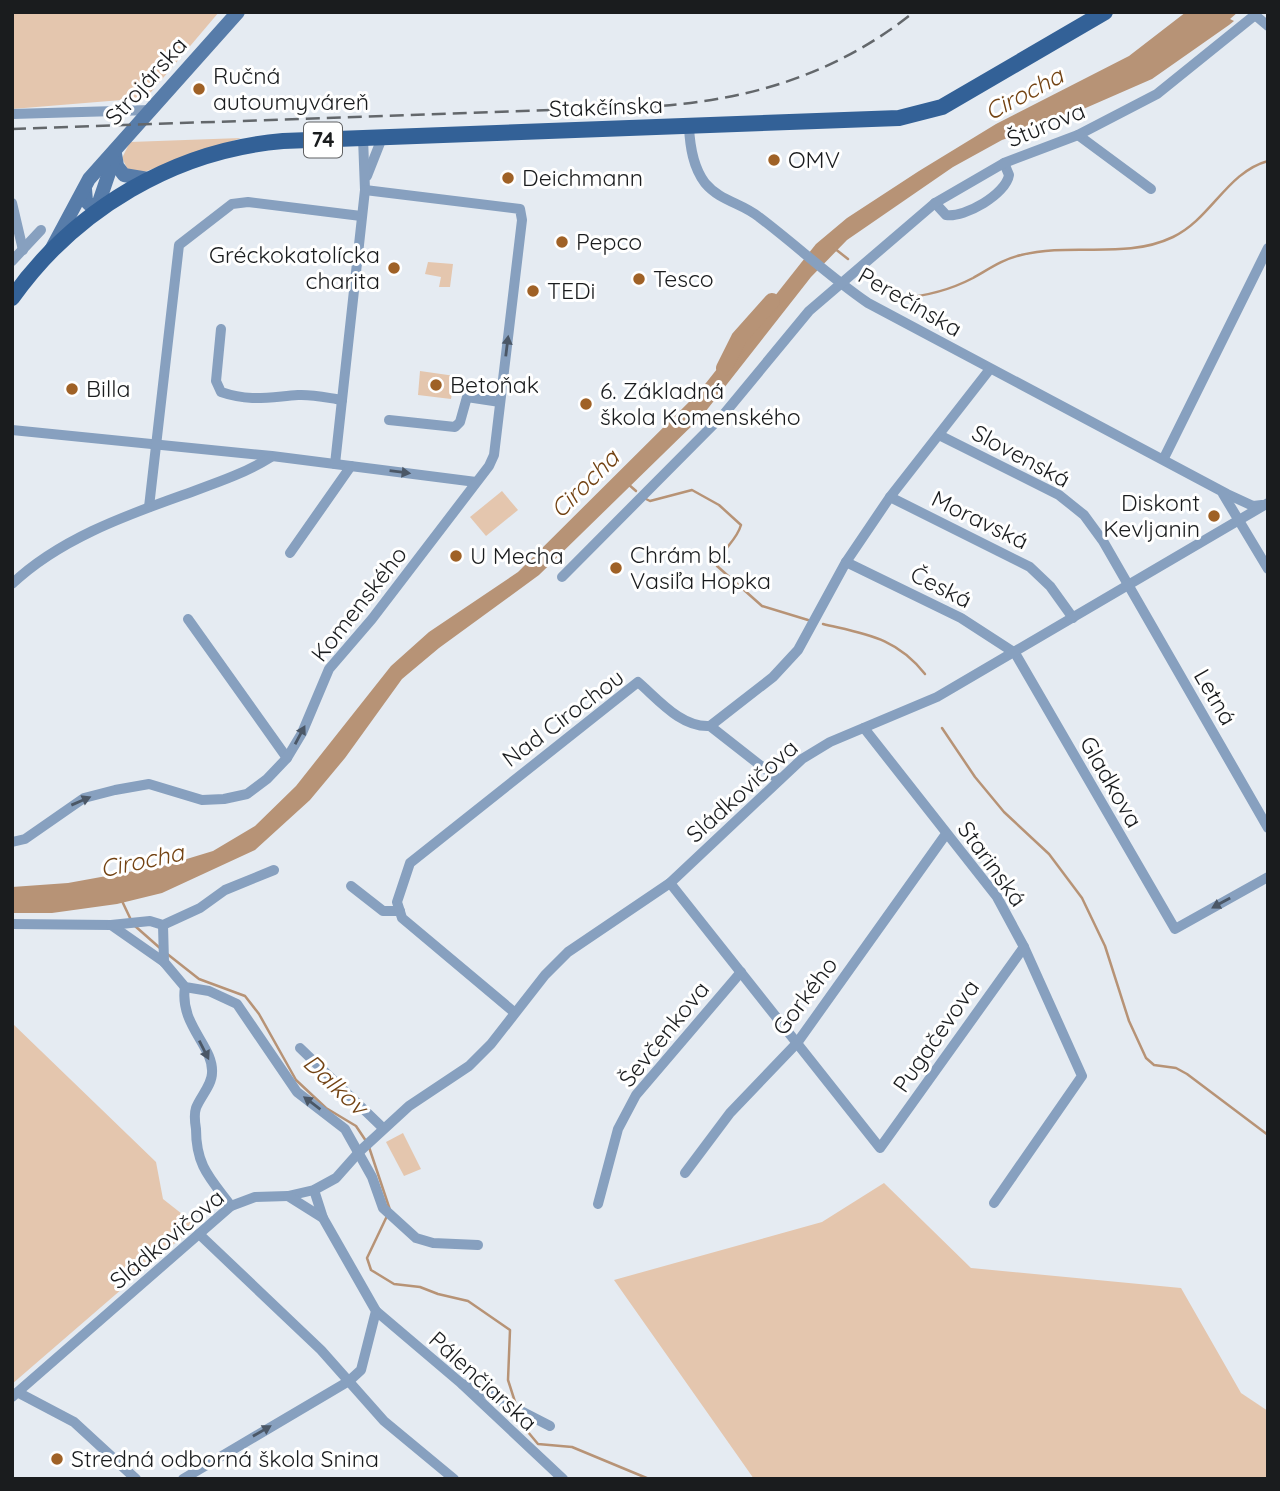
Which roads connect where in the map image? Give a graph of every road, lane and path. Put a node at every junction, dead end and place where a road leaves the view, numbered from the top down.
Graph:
1 (239, 12) edge
2 (1105, 12) edge
3 (1268, 26) edge
4 (151, 110) junction
5 (12, 114) edge
6 (689, 127) junction
7 (1078, 135) junction
8 (363, 138) junction
9 (382, 138) junction
10 (115, 154) junction
11 (1004, 163) junction
12 (148, 179) junction
13 (365, 185) junction
14 (85, 188) junction
15 (1151, 189) dead end
16 (12, 203) edge
17 (935, 203) junction
18 (96, 211) junction
19 (361, 216) junction
20 (41, 230) dead end
21 (23, 250) junction
22 (51, 251) junction
23 (1266, 255) edge
24 (12, 261) edge
25 (838, 282) junction
26 (12, 298) edge
27 (221, 330) dead end
28 (990, 369) junction
29 (342, 400) junction
30 (500, 402) junction
31 (389, 420) dead end
32 (12, 430) edge
33 (939, 435) junction
34 (157, 446) junction
35 (272, 456) junction
36 (1164, 458) junction
37 (335, 464) junction
38 (351, 466) junction
39 (465, 480) junction
40 (476, 482) junction
41 (1213, 484) junction
42 (468, 492) junction
43 (1232, 492) junction
44 (890, 497) junction
45 (1242, 501) junction
46 (1267, 503) edge
47 (149, 507) junction
48 (1237, 516) junction
49 (290, 553) dead end
50 (846, 562) junction
51 (1268, 569) edge
52 (562, 577) dead end
53 (12, 584) edge
54 (1128, 586) junction
55 (1073, 618) junction
56 (188, 619) dead end
57 (1014, 653) junction
58 (710, 726) junction
59 (864, 728) junction
60 (287, 758) junction
61 (779, 780) junction
62 (1268, 828) edge
63 (946, 834) junction
64 (12, 842) edge
65 (274, 870) dead end
66 (1268, 877) edge
67 (670, 883) junction
68 (351, 886) dead end
69 (400, 911) junction
70 (12, 925) edge
71 (111, 925) junction
72 (163, 925) junction
73 (1024, 947) junction
74 (164, 960) junction
75 (741, 972) junction
76 (185, 987) junction
77 (514, 1012) junction
78 (797, 1043) junction
79 (300, 1048) dead end
80 (383, 1128) junction
81 (364, 1146) junction
82 (685, 1174) dead end
83 (314, 1190) junction
84 (288, 1196) junction
85 (994, 1203) dead end
86 (598, 1204) dead end
87 (231, 1206) junction
88 (323, 1218) junction
89 (199, 1234) junction
90 (478, 1245) dead end
91 (376, 1311) junction
92 (349, 1381) junction
93 (461, 1384) junction
94 (15, 1395) edge
95 (551, 1426) dead end
96 (136, 1479) edge
97 (183, 1479) edge
98 (454, 1479) edge
99 (563, 1479) edge

1 - 4 main road, Strojárska
2 - 6 main road, Stakčínska / 74
3 - 7 street, Štúrova
4 - 5 street
4 - 10 main road, Strojárska
6 - 9 main road, Stakčínska / 74
6 - 25 street, Perečínska
7 - 11 street, Štúrova
7 - 15 street
8 - 9 main road, Stakčínska / 74
8 - 12 main road, Stakčínska / 74
8 - 13 street
9 - 13 street
10 - 12 main road, Strojárska
10 - 14 main road, Strojárska
10 - 18 main road, Strojárska
11 - 17 street, Štúrova
11 - 17 street
12 - 18 main road, Stakčínska / 74
13 - 19 street
30 -> 13 street, Komenského
14 - 18 main road
14 - 22 main road, Strojárska
16 - 21 street
17 - 25 street, Štúrova
18 - 22 main road, Strojárska / 74
19 - 29 street
19 - 34 street
20 - 21 street
21 - 24 street
22 - 26 main road, Strojárska / 74
23 - 36 street
25 - 28 street, Perečínska
25 - 52 street, Štúrova
27 - 29 street
28 - 33 street
28 - 36 street, Perečínska
29 - 37 street
30 - 31 street
30 - 40 street, Komenského
32 - 34 street
33 - 44 street
33 - 54 street, Slovenská
34 - 35 street
34 - 47 street
35 - 37 street
35 - 47 street
36 - 41 street, Perečínska
37 - 38 street
38 -> 39 street
38 - 49 street
39 - 40 street
39 - 42 street
40 - 42 street, Komenského
41 - 43 street, Perečínska
41 - 45 street, Perečínska
41 - 48 street, Perečínska
60 -> 42 street, Komenského
43 - 45 street, Perečínska
43 - 46 street, Perečínska
44 - 50 street
44 - 55 street, Moravská
45 - 46 street, Perečínska
45 - 48 street
46 - 48 street, Sládkovičova
47 - 53 street
48 - 51 street, Perečínska
48 - 54 street, Sládkovičova
50 - 57 street, Česká
50 - 58 street
54 - 55 street, Sládkovičova
54 - 62 street, Letná
55 - 57 street, Sládkovičova
56 - 60 street
57 - 59 street, Sládkovičova
66 -> 57 street, Gladkova
58 - 61 street
58 - 69 street, Nad Cirochou
59 - 61 street, Sládkovičova
59 - 63 street, Starinská
64 -> 60 street, Komenského
61 - 67 street, Sládkovičova
63 - 73 street, Starinská
63 - 78 street, Gorkého
65 - 72 street
67 - 75 street
67 - 77 street, Sládkovičova
68 - 69 street
69 - 77 street
70 - 71 street
71 - 72 street
71 - 74 street
72 - 74 street
73 - 78 street, Pugačevova
73 - 85 street, Starinská
74 - 76 street
75 - 78 street
75 - 86 street, Ševčenkova
81 -> 76 street
76 -> 87 street
77 - 80 street, Sládkovičova
78 - 82 street, Gorkého
79 - 80 street
80 - 81 street, Sládkovičova
81 - 83 street, Sládkovičova
81 - 90 street
83 - 84 street, Sládkovičova
83 - 88 street, Pálenčiarska
84 - 87 street, Sládkovičova
84 - 88 street, Pálenčiarska
87 - 89 street, Sládkovičova
88 - 91 street, Pálenčiarska
89 - 92 street
89 - 94 street, Sládkovičova
91 - 92 street
91 - 93 street, Pálenčiarska
97 -> 92 street
92 - 98 street
93 - 95 street
93 - 99 street, Pálenčiarska
94 - 96 street

